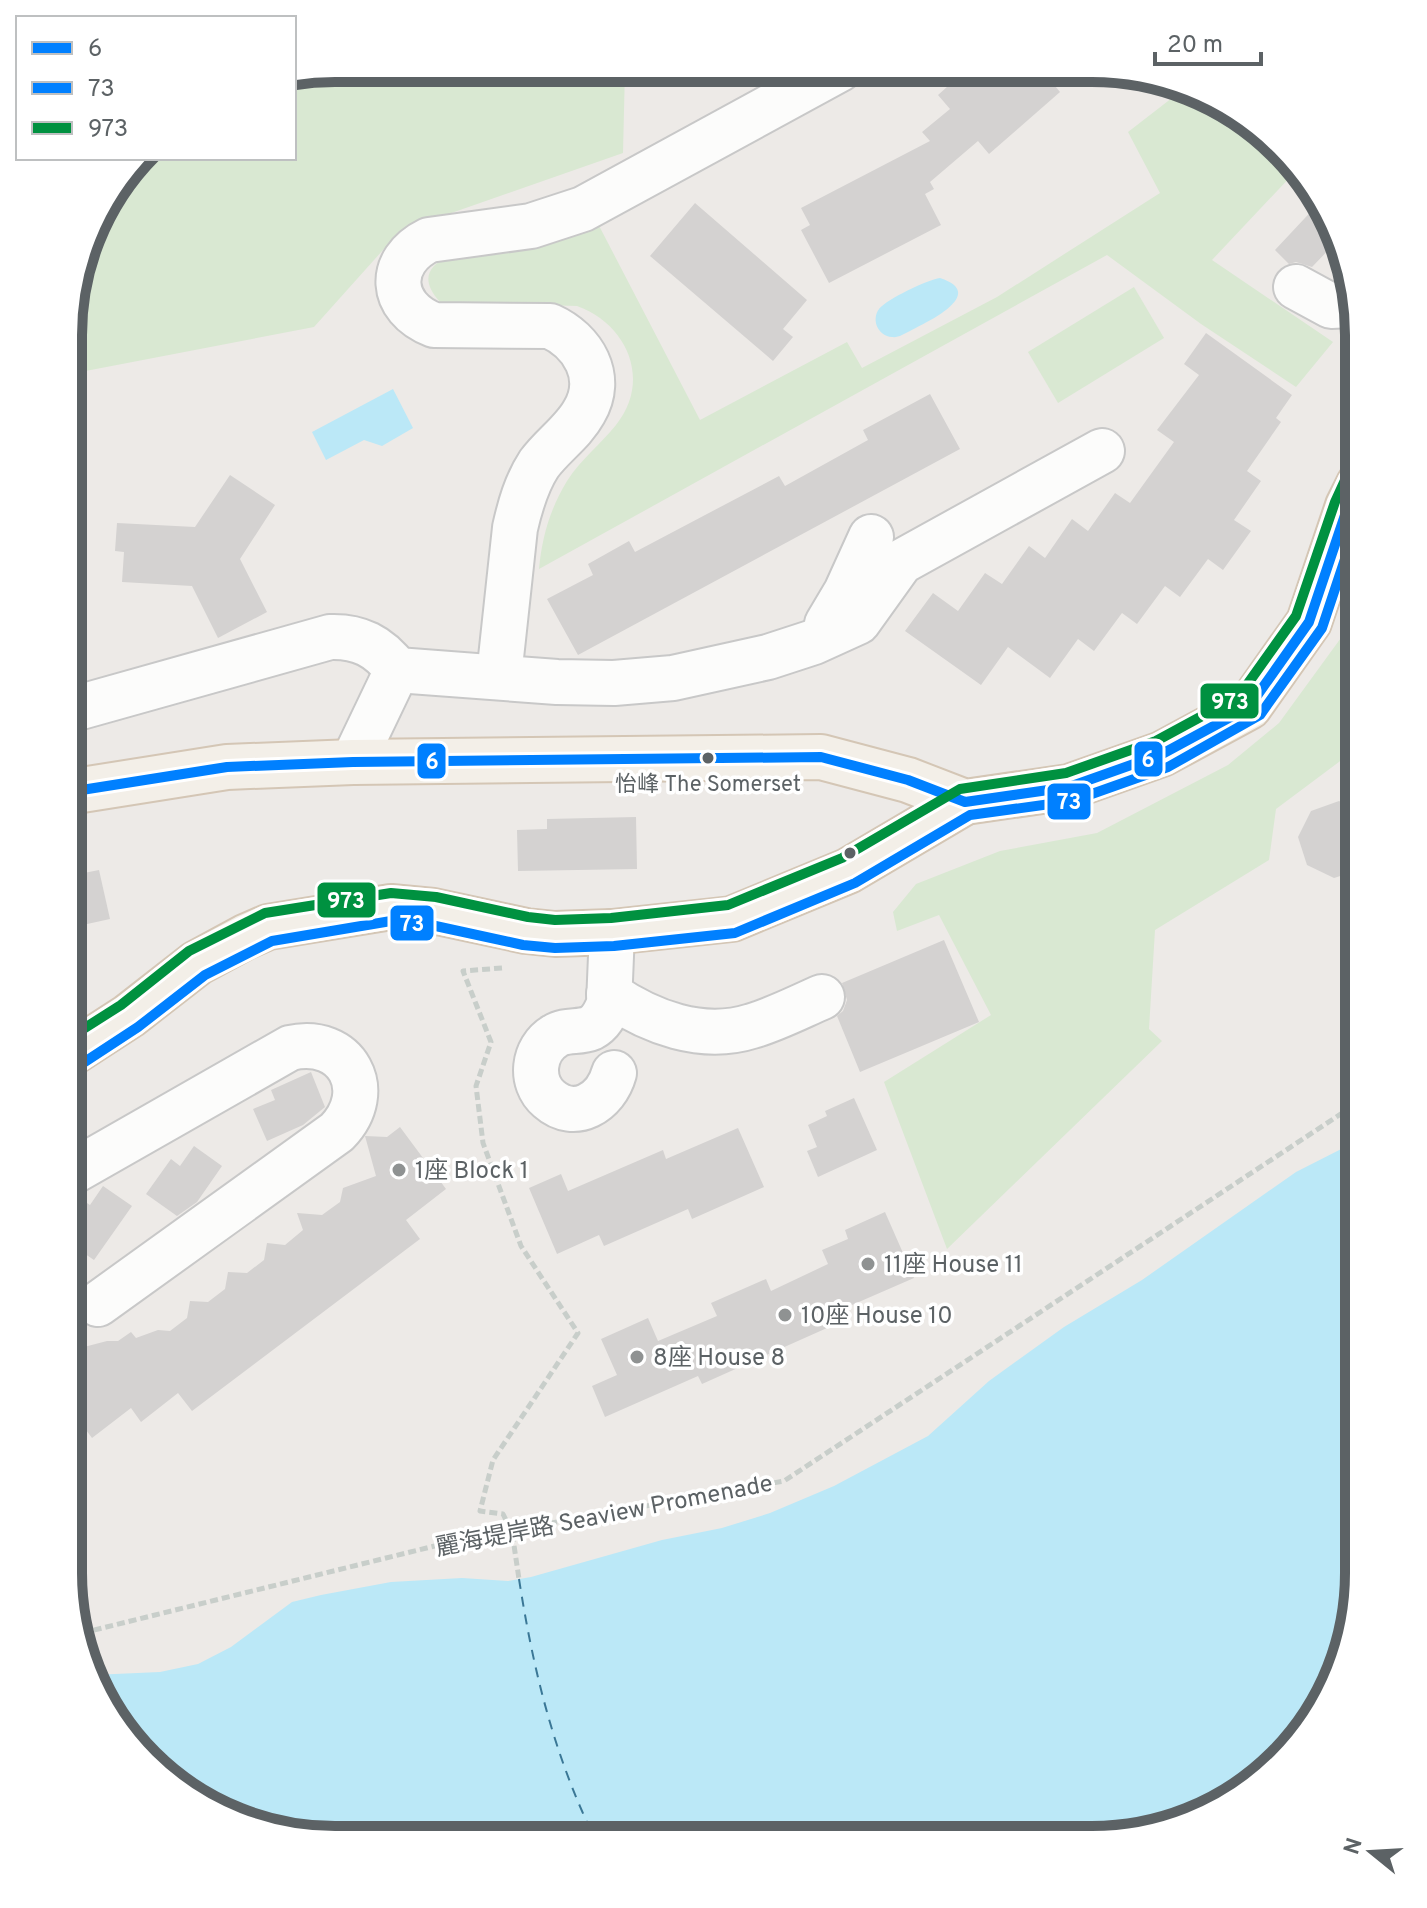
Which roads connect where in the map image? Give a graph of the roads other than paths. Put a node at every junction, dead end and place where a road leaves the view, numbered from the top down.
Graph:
1 (815, 82) edge
2 (1296, 287) dead end
3 (1342, 305) edge
4 (1102, 451) dead end
5 (1345, 515) edge
6 (871, 537) dead end
7 (814, 642) junction
8 (397, 670) junction
9 (499, 676) junction
10 (82, 696) edge
11 (353, 762) junction
12 (82, 790) edge
13 (965, 802) junction
14 (612, 932) junction
15 (609, 994) junction
16 (822, 997) dead end
17 (82, 1047) edge
18 (614, 1073) dead end
19 (82, 1167) edge
20 (98, 1304) dead end

1 - 9 street
2 - 3 street
4 - 7 street
5 - 13 main road
6 - 7 street
7 - 9 street
8 - 9 street
8 - 10 street
8 - 11 street
11 - 12 main road
11 - 13 main road
13 - 14 main road
14 - 15 street
14 - 17 main road
15 - 16 street
15 - 18 street
19 - 20 street

